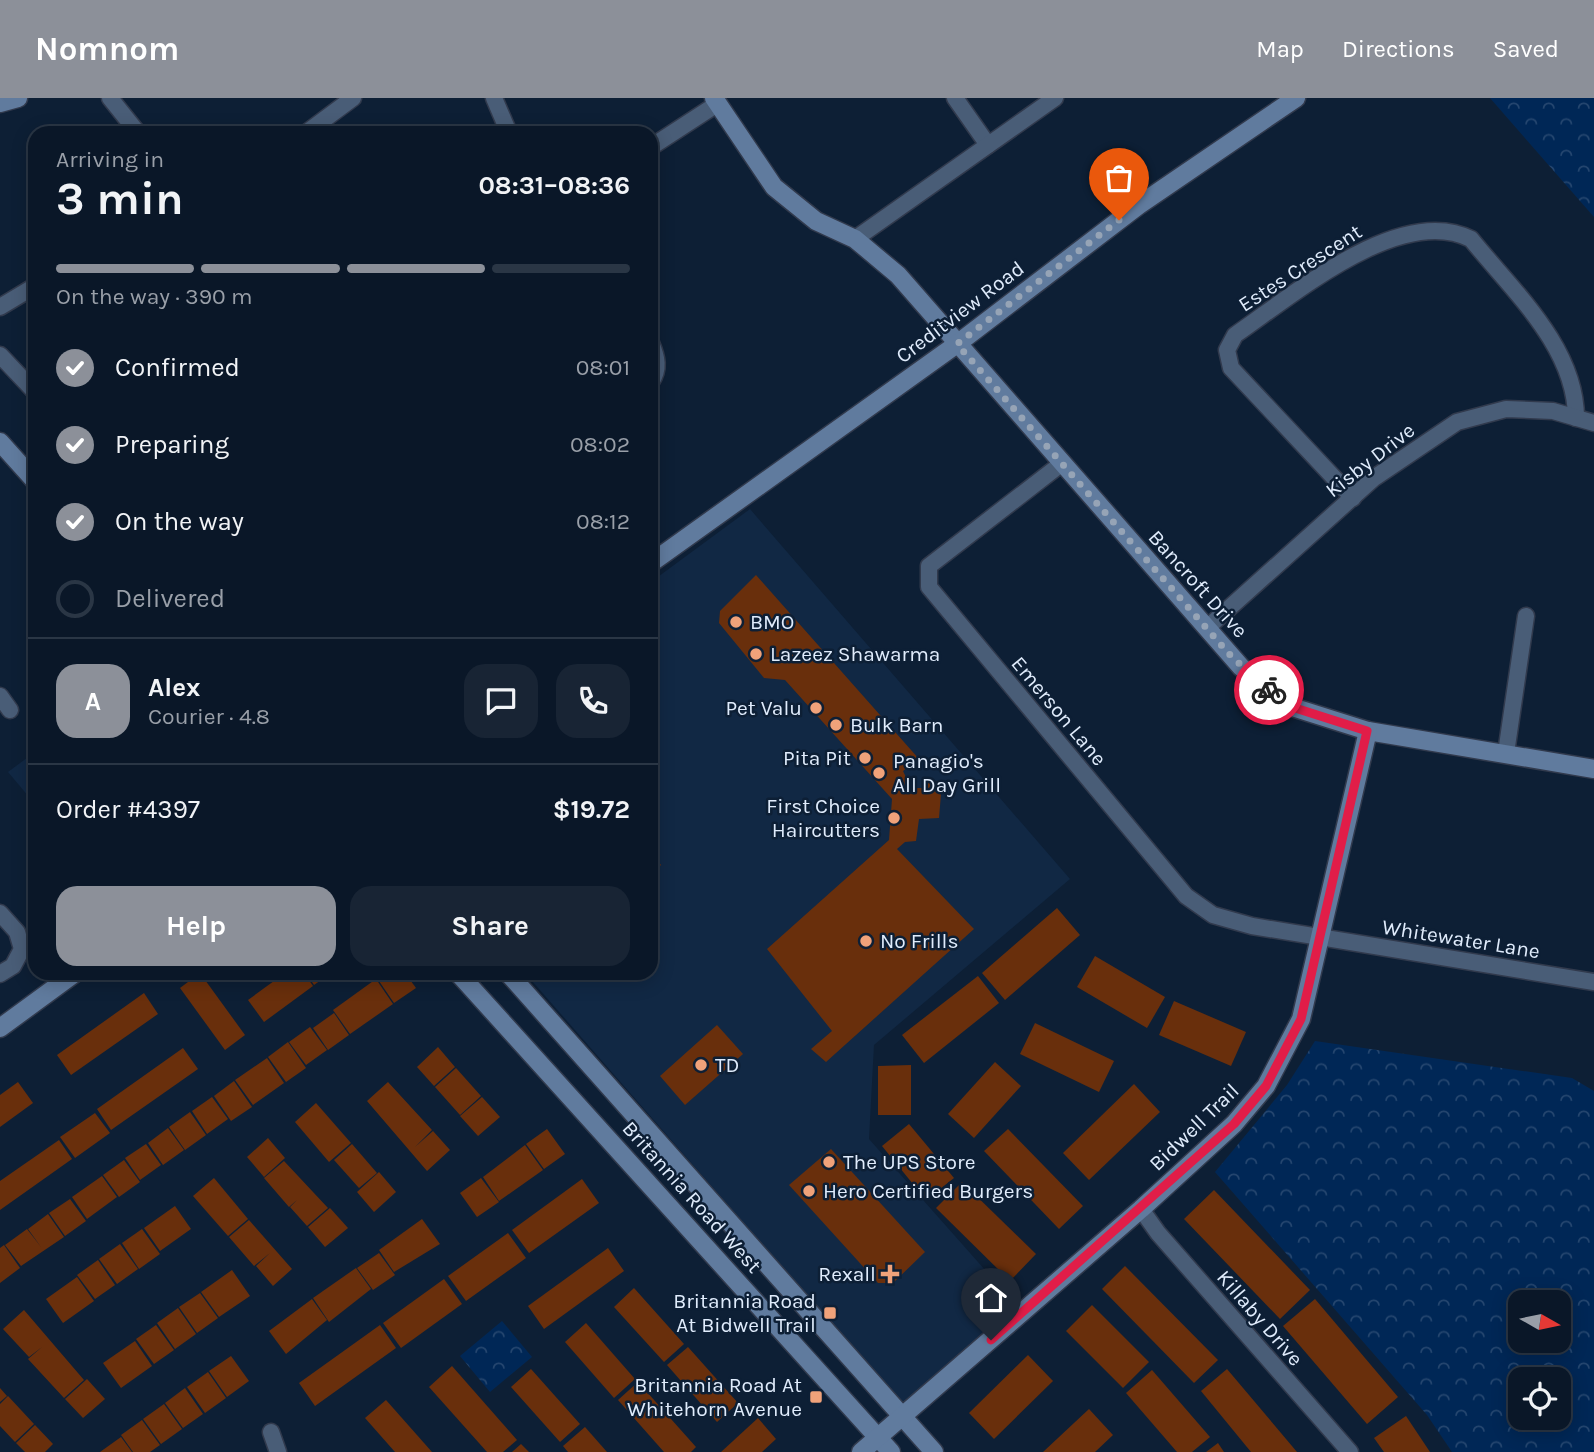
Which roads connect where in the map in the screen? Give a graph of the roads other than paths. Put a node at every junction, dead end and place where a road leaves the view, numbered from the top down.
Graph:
1 (18, 98) edge
2 (110, 98) edge
3 (353, 98) edge
4 (494, 98) edge
5 (955, 98) edge
6 (1055, 98) edge
7 (1296, 98) edge
8 (716, 101) edge
9 (0, 103) edge
10 (132, 126) edge
11 (315, 126) edge
12 (506, 126) edge
13 (658, 142) edge
14 (988, 145) junction
15 (855, 239) junction
16 (28, 290) edge
17 (0, 307) edge
18 (957, 344) junction
19 (0, 355) edge
20 (28, 385) edge
21 (1576, 418) junction
22 (1594, 423) edge
23 (0, 442) edge
24 (1061, 464) junction
25 (28, 473) edge
26 (1353, 498) junction
27 (658, 558) edge
28 (1526, 616) dead end
29 (1207, 628) junction
30 (0, 696) edge
31 (10, 710) dead end
32 (1367, 731) junction
33 (1506, 753) junction
34 (1594, 769) edge
35 (0, 913) edge
36 (1321, 937) junction
37 (0, 974) edge
38 (65, 980) edge
39 (464, 980) edge
40 (514, 980) edge
41 (1594, 982) edge
42 (0, 1028) edge
43 (1141, 1209) junction
44 (903, 1416) junction
45 (271, 1432) dead end
46 (878, 1438) junction
47 (278, 1452) edge
48 (861, 1452) edge
49 (891, 1452) edge
50 (934, 1452) edge
51 (1350, 1452) edge

1 - 9 main road
2 - 10 street
3 - 11 street
4 - 12 street
5 - 14 street
6 - 14 street
7 - 18 main road, Creditview Road
8 - 13 street
8 - 15 main road, Bancroft Drive
14 - 15 street
15 - 18 main road, Bancroft Drive
16 - 17 street
18 - 24 main road, Bancroft Drive
18 - 27 main road, Creditview Road
19 - 20 street
21 - 22 street, Kisby Drive
21 - 26 street, Kisby Drive
21 - 26 street, Estes Crescent
23 - 25 main road
24 - 29 main road, Bancroft Drive
24 - 36 street, Emerson Lane
26 - 29 street, Kisby Drive
28 - 33 street
29 - 32 main road, Bancroft Drive
30 - 31 street
32 - 33 main road, Bancroft Drive
32 - 36 main road, Bidwell Trail
33 - 34 main road, Bancroft Drive
35 - 37 street
36 - 41 street, Whitewater Lane
36 - 43 main road, Bidwell Trail
38 - 42 main road
39 - 46 main road, Britannia Road West
40 - 44 main road, Britannia Road West
43 - 44 main road, Bidwell Trail
43 - 51 street, Killaby Drive
44 - 46 main road, Bidwell Trail
44 - 50 main road, Britannia Road West
45 - 47 street
46 - 48 main road, Bidwell Trail
46 - 49 main road, Britannia Road West

